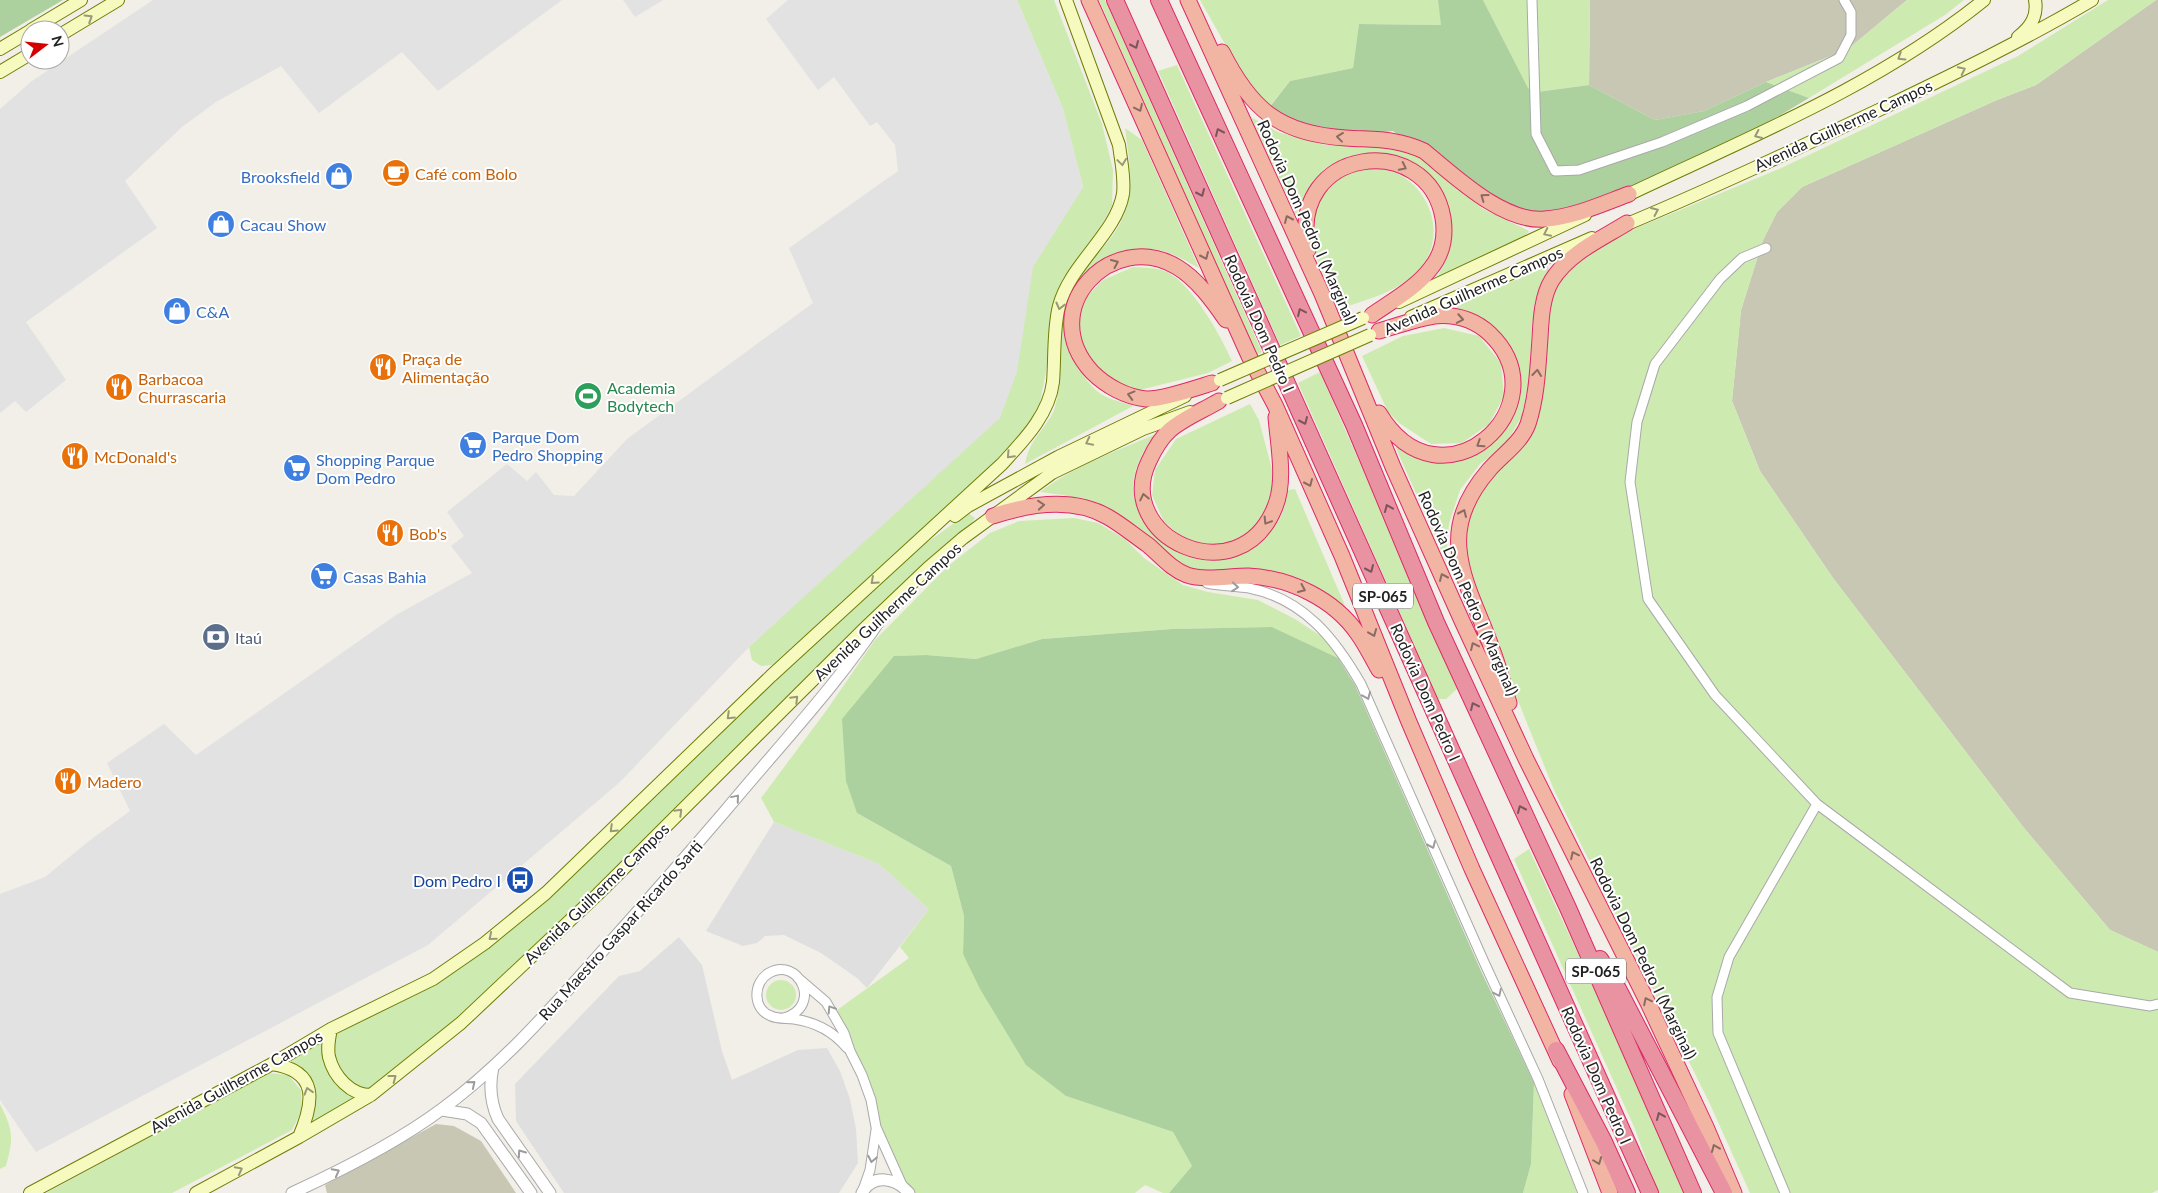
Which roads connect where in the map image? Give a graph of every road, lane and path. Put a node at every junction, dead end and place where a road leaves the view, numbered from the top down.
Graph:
1 (81, 0) edge
2 (118, 0) edge
3 (1066, 0) edge
4 (1089, 0) edge
5 (1115, 0) edge
6 (1160, 0) edge
7 (1188, 0) edge
8 (1197, 0) edge
9 (1532, 0) edge
10 (1844, 0) edge
11 (2035, 0) edge
12 (2092, 0) edge
13 (1983, 2) edge
14 (48, 20) edge
15 (70, 30) edge
16 (20, 37) edge
17 (0, 49) edge
18 (1989, 56) junction
19 (20, 60) edge
20 (0, 72) edge
21 (1629, 194) junction
22 (1627, 224) junction
23 (1766, 248) dead end
24 (1322, 294) junction
25 (1367, 317) junction
26 (1374, 333) junction
27 (1249, 356) junction
28 (1357, 375) junction
29 (1216, 382) junction
30 (1223, 400) junction
31 (1275, 405) junction
32 (993, 516) junction
33 (910, 549) junction
34 (1188, 575) junction
35 (892, 602) junction
36 (1409, 722) junction
37 (1526, 760) junction
38 (1817, 804) junction
39 (1568, 908) junction
40 (798, 978) junction
41 (2158, 1004) edge
42 (784, 1018) junction
43 (332, 1029) junction
44 (1556, 1050) junction
45 (850, 1051) junction
46 (272, 1064) junction
47 (493, 1066) junction
48 (371, 1095) junction
49 (442, 1110) junction
50 (876, 1127) junction
51 (299, 1137) junction
52 (906, 1189) edge
53 (862, 1192) edge
54 (30, 1193) edge
55 (196, 1193) edge
56 (292, 1193) edge
57 (531, 1193) edge
58 (550, 1193) edge
59 (1583, 1193) edge
60 (1610, 1193) edge
61 (1626, 1193) edge
62 (1650, 1193) edge
63 (1693, 1193) edge
64 (1724, 1193) edge
65 (1734, 1193) edge
66 (1785, 1193) edge

1 - 14 main road
15 -> 2 main road
3 -> 33 main road, Avenida Guilherme Campos
4 -> 27 highway, SP-065
5 -> 62 highway, Rodovia Dom Pedro I / SP-065
39 -> 6 highway, SP-065
24 -> 7 highway, Rodovia Dom Pedro I (Marginal) / SP-065
21 -> 8 highway
9 - 10 street
11 - 18 main road
12 - 18 main road, Avenida Guilherme Campos
13 -> 21 main road, Avenida Guilherme Campos
16 - 17 main road
22 -> 18 main road, Avenida Guilherme Campos
19 - 20 main road
21 -> 25 main road, Avenida Guilherme Campos
22 - 26 main road, Avenida Guilherme Campos
37 -> 22 highway
23 - 38 street
24 -> 25 highway
24 - 28 highway, Rodovia Dom Pedro I (Marginal) / SP-065
25 - 29 main road, Avenida Guilherme Campos, bridge
26 -> 28 highway
26 - 30 main road, Avenida Guilherme Campos, bridge
29 -> 27 highway
27 - 31 highway, SP-065
37 -> 28 highway, Rodovia Dom Pedro I (Marginal) / SP-065
29 -> 33 main road, Avenida Guilherme Campos
31 -> 30 highway
30 - 32 main road, Avenida Guilherme Campos
31 -> 36 highway, SP-065
32 -> 34 highway
32 - 35 main road, Avenida Guilherme Campos
33 -> 43 main road, Avenida Guilherme Campos
34 -> 36 highway
34 -> 59 street
47 -> 35 street, Rua Maestro Gaspar Ricardo Sarti
48 -> 35 main road, Avenida Guilherme Campos
36 - 44 highway, SP-065
65 -> 37 highway, Rodovia Dom Pedro I (Marginal) / SP-065
38 - 41 street
38 - 66 street
63 -> 39 highway, SP-065
39 - 64 highway
40 - 42 street
40 - 42 street
45 -> 40 street
42 - 45 street
43 - 46 main road, Avenida Guilherme Campos
43 - 48 main road
44 -> 60 highway
44 - 61 highway
45 - 50 street
51 -> 46 main road
46 - 54 main road, Avenida Guilherme Campos
49 -> 47 street, Rua Maestro Gaspar Ricardo Sarti
58 -> 47 street
48 - 51 main road, Avenida Guilherme Campos
56 -> 49 street, Rua Maestro Gaspar Ricardo Sarti
49 - 57 street
50 - 52 street
50 -> 53 street
55 -> 51 main road, Avenida Guilherme Campos
52 - 53 street

